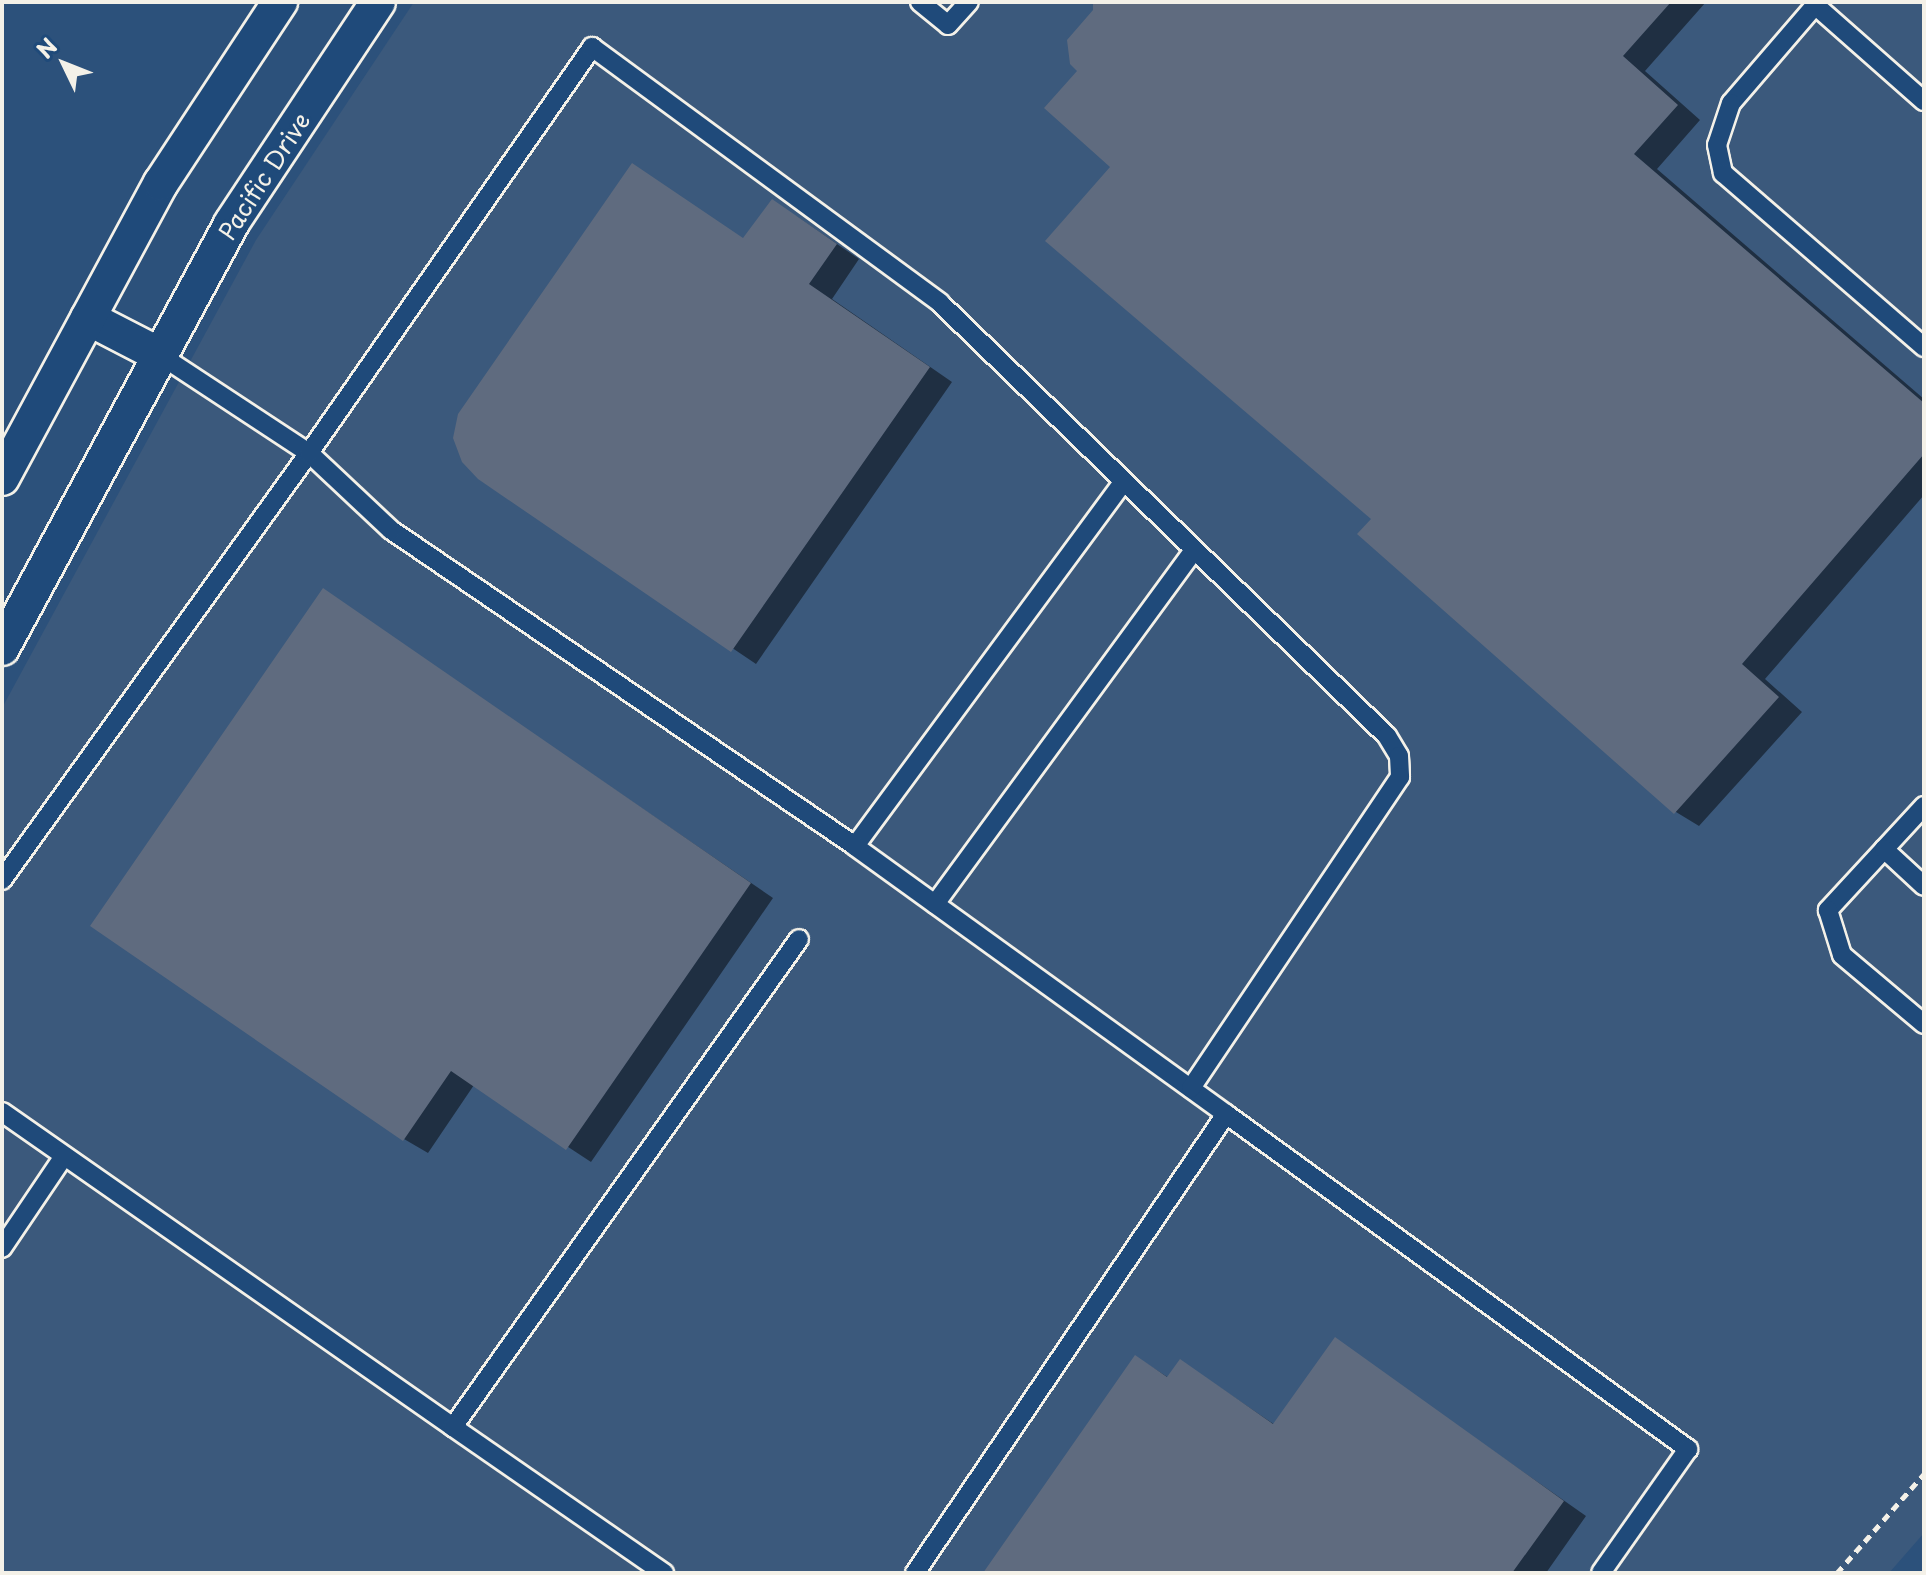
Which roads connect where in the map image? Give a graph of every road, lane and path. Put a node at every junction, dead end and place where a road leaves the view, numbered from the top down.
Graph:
1 (280, 2) edge
2 (378, 2) edge
3 (920, 2) edge
4 (969, 2) edge
5 (1816, 4) edge
6 (1924, 101) edge
7 (88, 318) junction
8 (1924, 347) edge
9 (160, 355) junction
10 (309, 453) junction
11 (2, 478) edge
12 (1123, 482) junction
13 (1193, 551) junction
14 (2, 648) edge
15 (1924, 806) edge
16 (855, 846) junction
17 (1884, 849) junction
18 (2, 880) edge
19 (1924, 886) edge
20 (935, 904) junction
21 (799, 939) dead end
22 (1924, 1024) edge
23 (1191, 1088) junction
24 (2, 1112) edge
25 (1226, 1114) junction
26 (64, 1156) junction
27 (2, 1248) edge
28 (453, 1427) junction
29 (1924, 1474) edge
30 (664, 1573) edge
31 (915, 1573) edge
32 (1601, 1573) edge
33 (1837, 1573) edge

1 - 7 street
2 - 9 street, Pacific Drive
3 - 4 lane
5 - 6 lane
5 - 8 lane
7 - 9 street
7 - 11 street
9 - 10 lane
9 - 14 street, Pacific Drive
10 - 12 lane
10 - 16 lane
10 - 18 lane
12 - 13 lane
12 - 16 lane
13 - 20 lane
13 - 23 lane
15 - 17 lane
16 - 20 lane
17 - 19 lane
17 - 22 lane
20 - 23 lane
21 - 28 lane
23 - 25 lane
24 - 26 lane
25 - 31 lane
25 - 32 lane
26 - 27 lane
26 - 28 lane
28 - 30 lane
29 - 33 path

